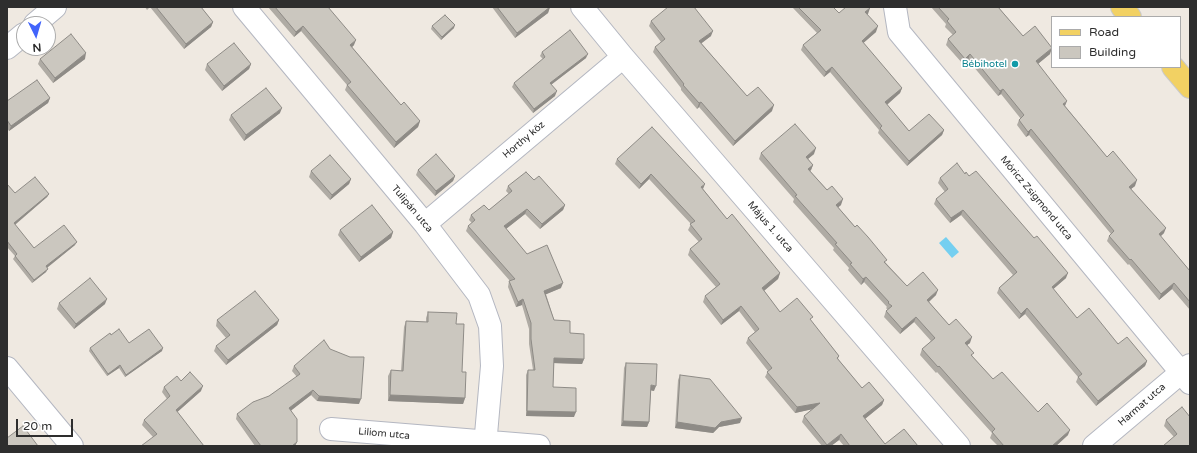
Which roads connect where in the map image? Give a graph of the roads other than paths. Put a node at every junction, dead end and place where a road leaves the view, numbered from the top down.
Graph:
1 (55, 7) edge
2 (244, 7) edge
3 (582, 7) edge
4 (895, 7) edge
5 (1122, 7) edge
6 (45, 16) edge
7 (1129, 16) edge
8 (16, 41) edge
9 (7, 48) edge
10 (623, 57) junction
11 (1174, 68) edge
12 (1190, 87) edge
13 (425, 224) junction
14 (7, 368) edge
15 (1187, 373) edge
16 (331, 429) dead end
17 (485, 444) edge
18 (72, 446) edge
19 (539, 446) edge
20 (959, 446) edge
21 (1094, 446) edge

1 - 6 street
2 - 13 street, Tulipán utca
3 - 10 street, Május 1. utca
4 - 15 street, Móricz Zsigmond utca
5 - 7 main road
8 - 9 street
10 - 13 street, Horthy köz
10 - 20 street, Május 1. utca
11 - 12 main road
13 - 17 street, Tulipán utca
14 - 18 street
15 - 21 street, Harmat utca
16 - 17 street, Liliom utca
17 - 19 street, Liliom utca

